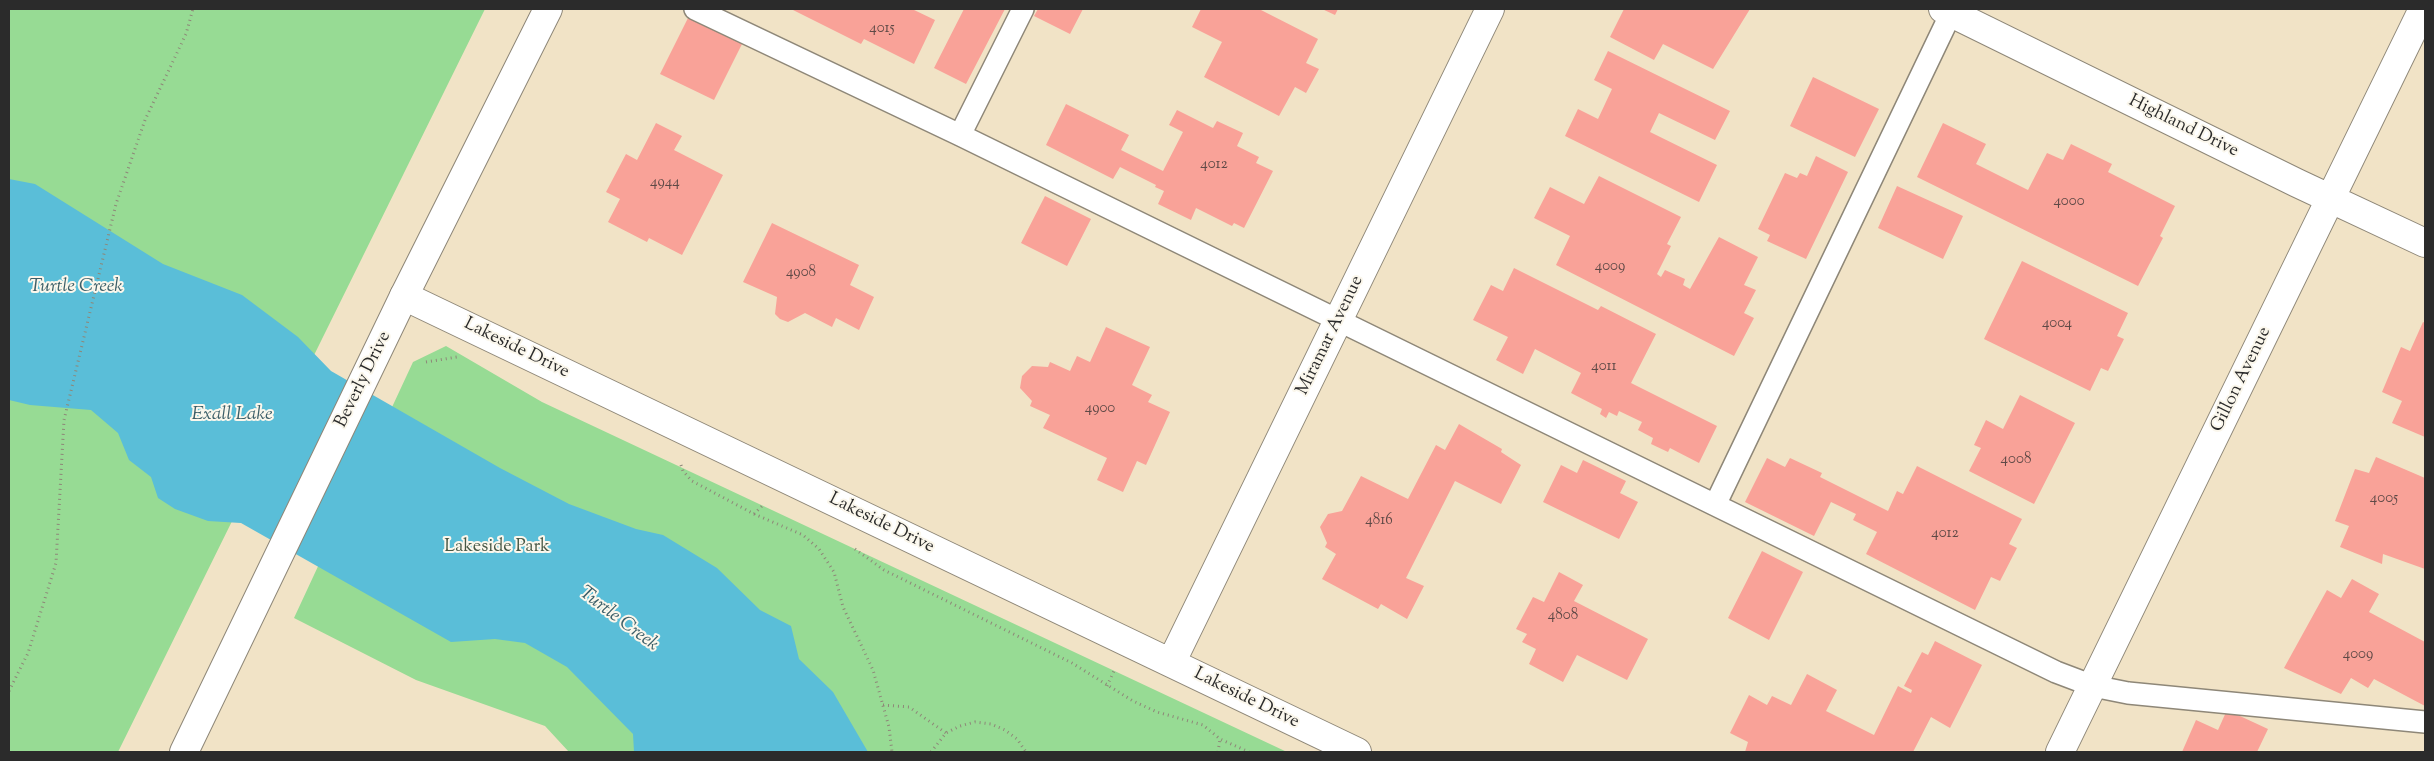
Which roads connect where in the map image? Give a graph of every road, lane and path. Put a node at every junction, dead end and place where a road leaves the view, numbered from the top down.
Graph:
1 (193, 9) edge
2 (548, 9) edge
3 (695, 9) edge
4 (1023, 9) edge
5 (1490, 9) edge
6 (2423, 9) edge
7 (1949, 10) edge
8 (960, 135) junction
9 (2330, 199) junction
10 (2425, 243) edge
11 (404, 296) junction
12 (1340, 320) junction
13 (1716, 503) junction
14 (754, 514) dead end
15 (853, 548) dead end
16 (1171, 663) junction
17 (1115, 669) dead end
18 (1107, 686) junction
19 (2093, 686) junction
20 (9, 692) edge
21 (882, 705) junction
22 (2425, 722) edge
23 (946, 733) junction
24 (1220, 739) junction
25 (184, 752) edge
26 (892, 752) edge
27 (932, 752) edge
28 (1026, 752) edge
29 (1218, 752) edge
30 (1249, 752) edge
31 (1358, 752) edge
32 (2060, 752) edge

1 - 20 path
2 - 11 street, Beverly Drive
3 - 8 lane
4 - 8 lane
5 - 12 street, Miramar Avenue
6 - 9 street, Gillon Avenue
7 - 9 street, Highland Drive
7 - 13 lane
8 - 12 lane
9 - 10 street, Highland Drive
9 - 19 street, Gillon Avenue
11 - 16 street, Lakeside Drive
11 - 25 street, Beverly Drive
12 - 13 lane
12 - 16 street, Miramar Avenue
13 - 19 lane
14 - 21 path
15 - 18 path
16 - 31 street, Lakeside Drive
17 - 18 path
18 - 24 path
19 - 22 lane
19 - 32 street, Gillon Avenue
21 - 23 path
21 - 26 path
23 - 27 path
23 - 28 path
24 - 29 path
24 - 30 path

